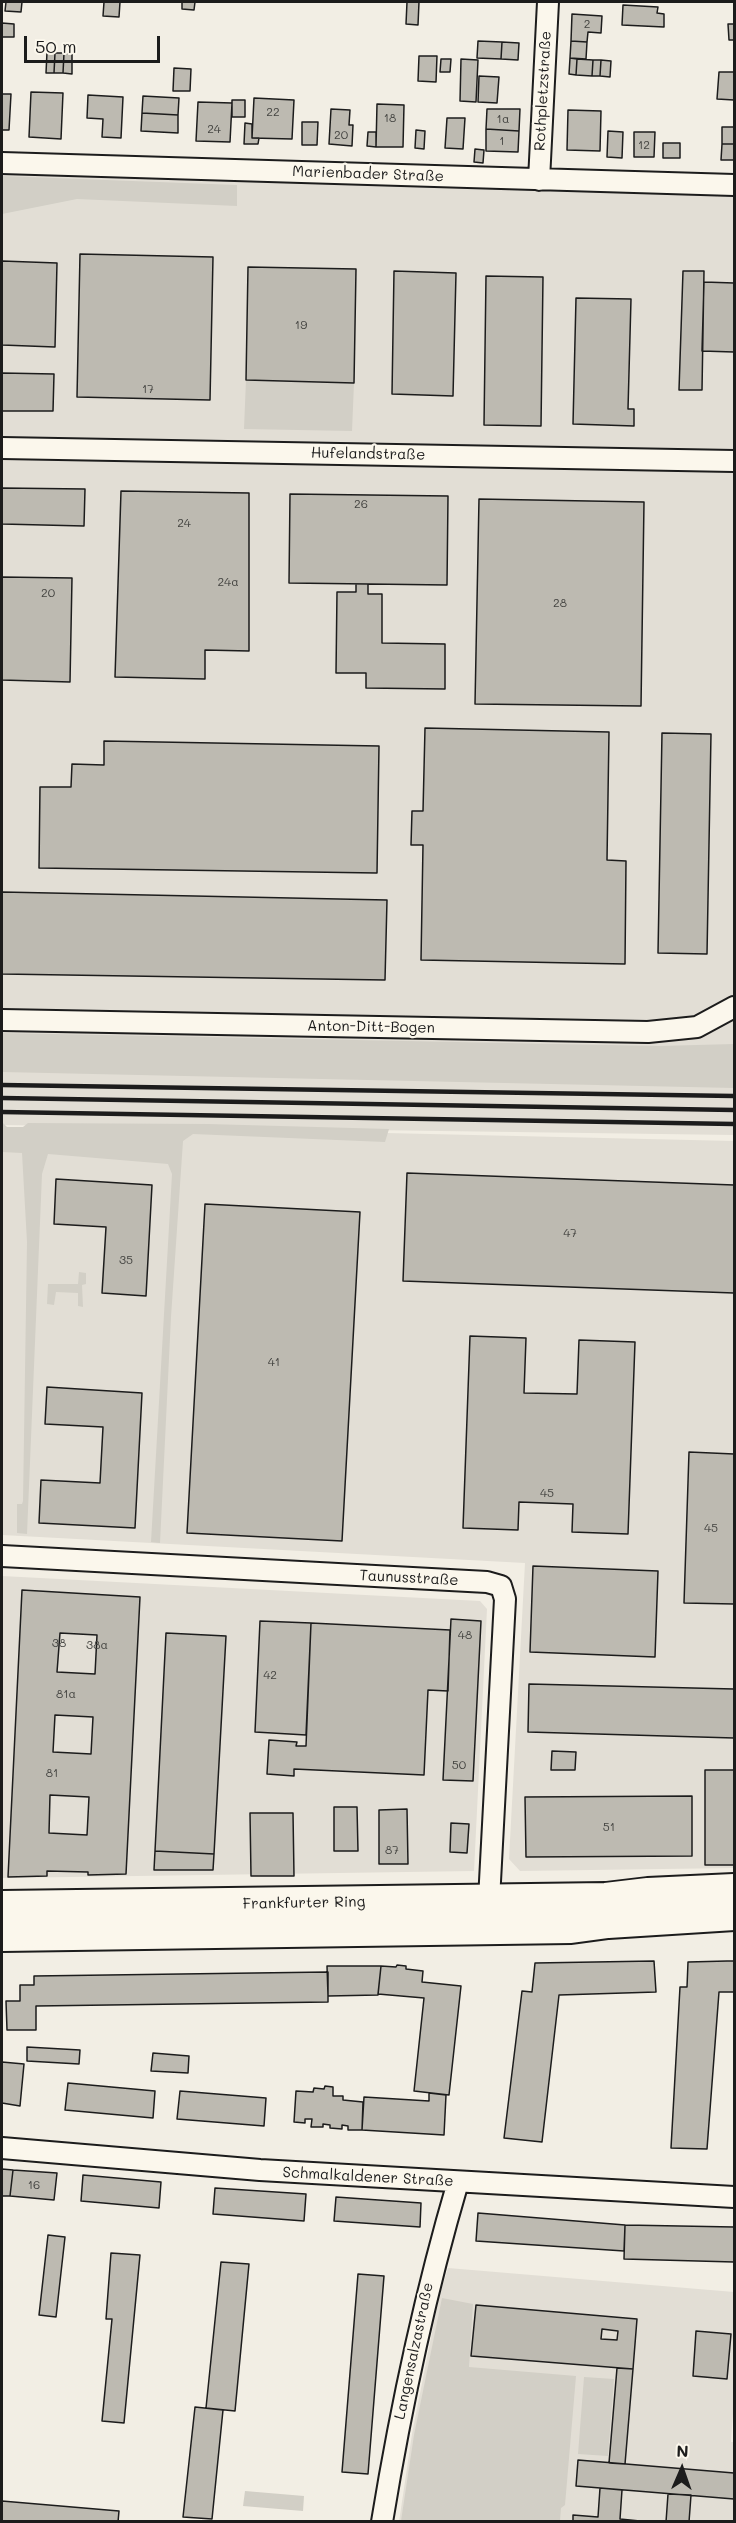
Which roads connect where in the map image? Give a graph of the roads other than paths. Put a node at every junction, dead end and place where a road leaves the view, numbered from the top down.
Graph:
1 (548, 2) edge
2 (2, 163) edge
3 (538, 180) junction
4 (735, 185) edge
5 (2, 448) edge
6 (735, 461) edge
7 (735, 1007) edge
8 (2, 1020) edge
9 (2, 1556) edge
10 (735, 1890) edge
11 (606, 1899) junction
12 (489, 1900) junction
13 (735, 1906) edge
14 (2, 1907) edge
15 (735, 1914) edge
16 (572, 1927) junction
17 (735, 1933) edge
18 (2, 1935) edge
19 (2, 2148) edge
20 (458, 2182) junction
21 (735, 2197) edge
22 (382, 2522) edge

1 - 3 street, Rothpletzstraße
2 - 3 street, Marienbader Straße
3 - 4 street, Marienbader Straße
5 - 6 street, Hufelandstraße
7 - 8 street, Anton-Ditt-Bogen
9 - 12 street, Taunusstraße
10 - 11 main road, Frankfurter Ring
11 - 12 main road, Frankfurter Ring
11 - 13 main road, Frankfurter Ring
12 - 14 main road, Frankfurter Ring
15 - 16 main road, Frankfurter Ring
16 - 17 main road, Frankfurter Ring
16 - 18 main road, Frankfurter Ring
19 - 20 street, Schmalkaldener Straße
20 - 21 street, Schmalkaldener Straße
20 - 22 street, Langensalzastraße

